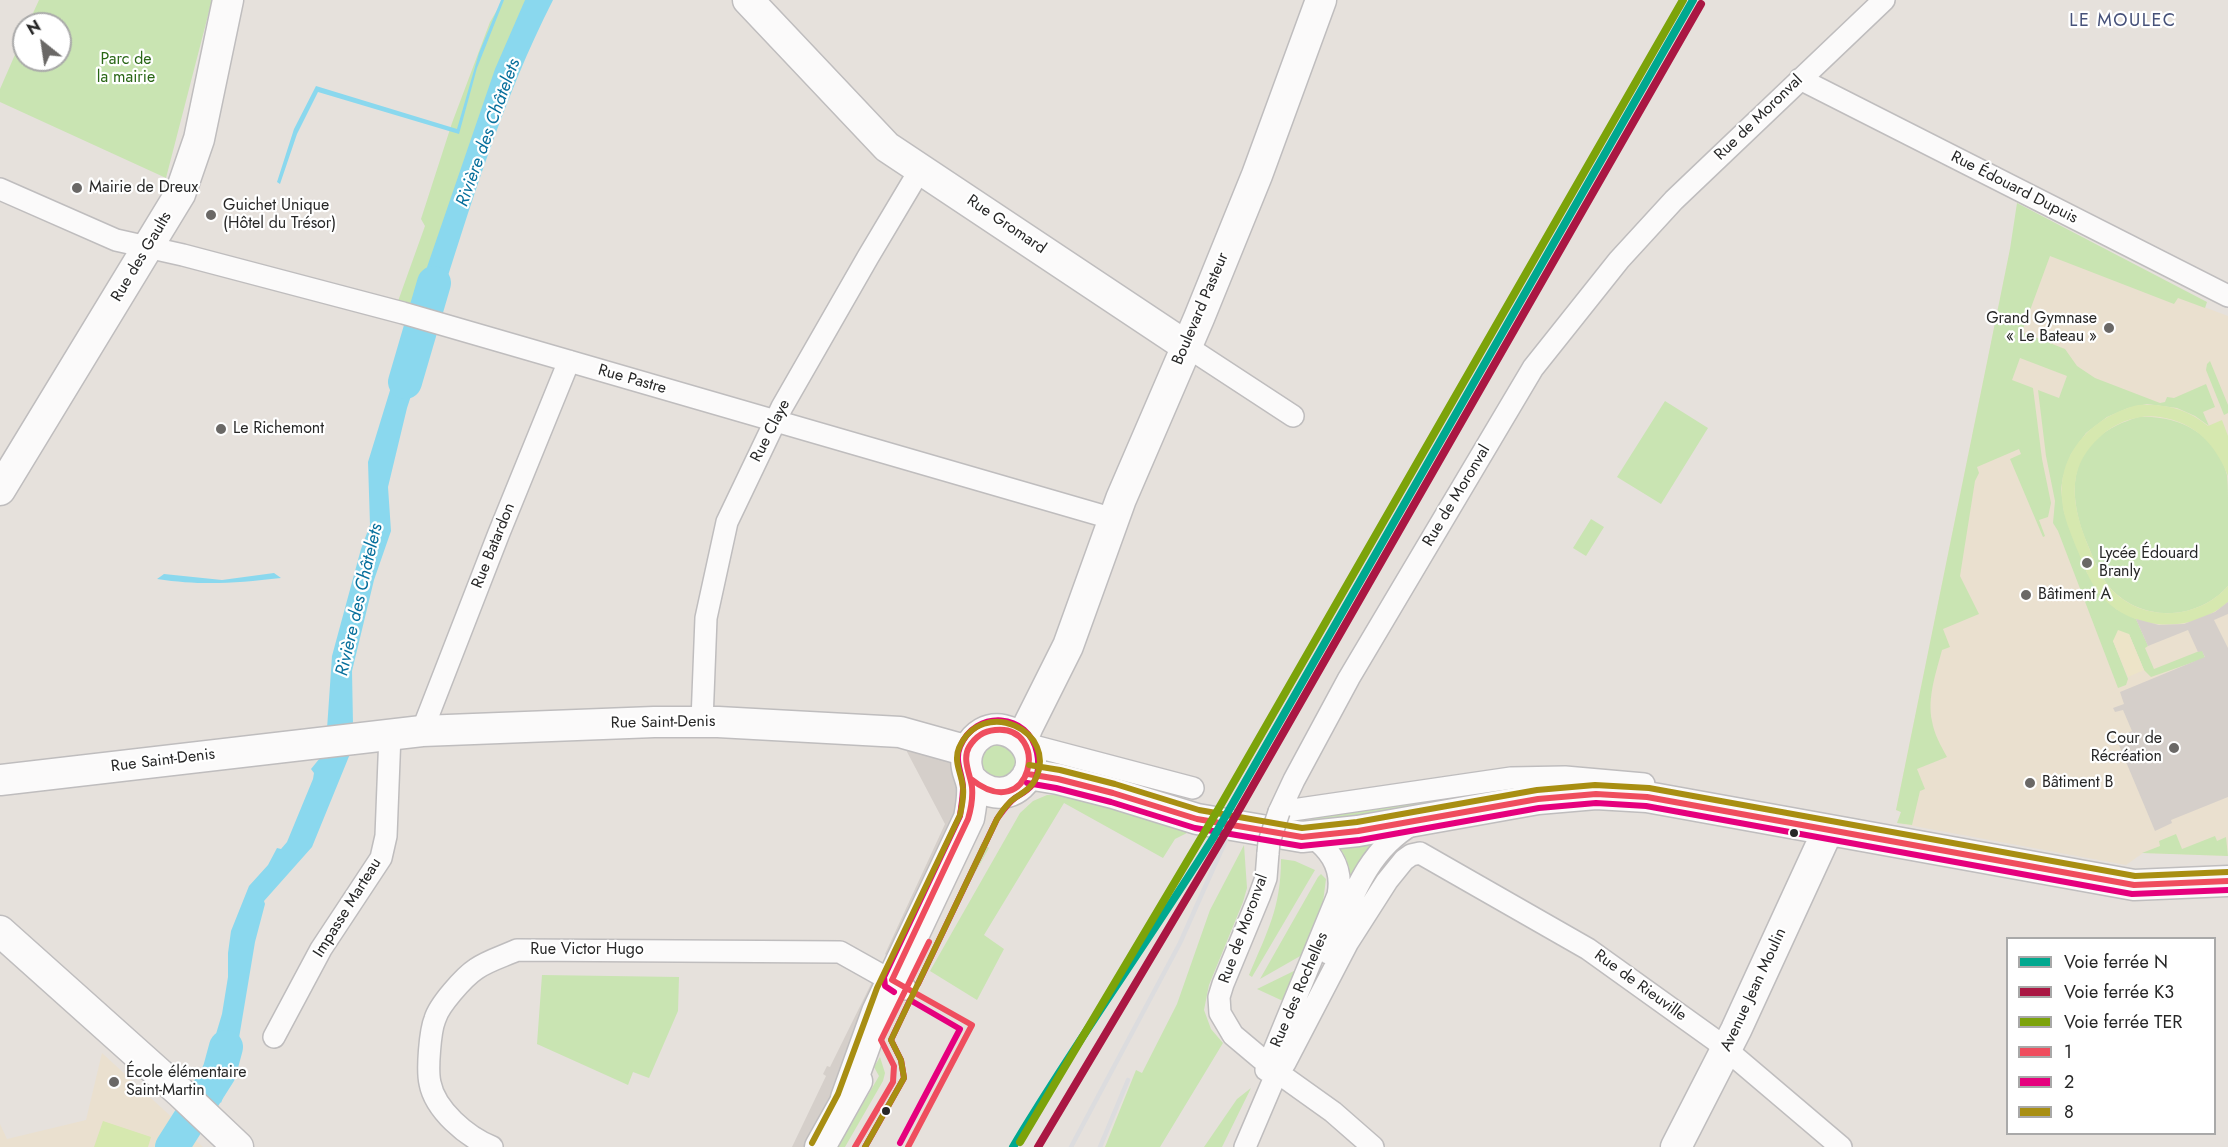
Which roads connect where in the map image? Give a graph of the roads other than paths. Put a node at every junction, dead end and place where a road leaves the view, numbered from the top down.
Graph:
1 (228, 0) edge
2 (747, 0) edge
3 (1321, 0) edge
4 (1884, 0) edge
5 (1800, 79) junction
6 (921, 168) junction
7 (0, 189) edge
8 (147, 248) junction
9 (2228, 296) edge
10 (1186, 346) junction
11 (569, 361) junction
12 (1293, 416) dead end
13 (775, 421) junction
14 (0, 490) edge
15 (1114, 519) junction
16 (702, 721) junction
17 (422, 731) junction
18 (390, 734) junction
19 (1016, 738) junction
20 (969, 765) junction
21 (0, 780) edge
22 (1018, 783) junction
23 (1193, 788) dead end
24 (1702, 806) junction
25 (1279, 812) junction
26 (1419, 821) junction
27 (1828, 830) junction
28 (1312, 837) junction
29 (1420, 853) joint
30 (2228, 881) edge
31 (0, 931) edge
32 (899, 984) junction
33 (274, 1037) dead end
34 (1726, 1050) junction
35 (1273, 1069) junction
36 (228, 1137) edge
37 (482, 1145) edge
38 (820, 1147) edge
39 (1232, 1147) edge
40 (1245, 1147) edge
41 (1373, 1147) edge
42 (1677, 1147) edge
43 (1841, 1147) edge

1 - 8 main road, Rue des Gaults
2 - 6 main road, Rue Gromard
3 - 10 main road, Boulevard Pasteur
4 - 5 street, Rue de Moronval
5 - 9 street, Rue Édouard Dupuis
5 - 25 street, Rue de Moronval
6 - 10 main road, Rue Gromard
6 - 13 street, Rue Claye
7 - 8 street, Rue Pastre
8 - 11 street, Rue Pastre
8 - 14 main road, Rue des Gaults
10 - 12 street, Rue Gromard
10 - 15 main road, Boulevard Pasteur
11 - 13 street, Rue Pastre
11 - 17 street, Rue Batardon
13 - 15 street, Rue Pastre
13 - 16 street, Rue Claye
15 - 19 main road, Boulevard Pasteur
16 - 17 main road, Rue Saint-Denis
16 - 20 main road, Rue Saint-Denis
17 - 18 main road, Rue Saint-Denis
18 - 21 main road, Rue Saint-Denis
18 - 33 street, Impasse Marteau
19 - 20 main road
19 - 22 main road
19 - 23 street
20 - 22 main road
20 - 32 main road
22 - 28 main road
22 - 32 main road
24 - 25 street
24 - 26 main road
24 - 27 main road
25 - 35 street, Rue de Moronval, bridge
26 - 28 main road
26 - 35 street, Rue des Rochelles
27 - 30 main road
27 - 34 main road, Avenue Jean Moulin
28 - 35 street, Rue des Rochelles
29 - 34 street, Rue de Rieuville
29 - 35 street, Rue des Rochelles
31 - 36 main road
32 - 37 street, Rue Victor Hugo
32 - 38 main road
34 - 42 main road, Avenue Jean Moulin
34 - 43 street, Rue de Rieuville
35 - 39 street, Rue des Rochelles
35 - 40 street, Rue des Rochelles
35 - 41 street, Rue de Moronval

